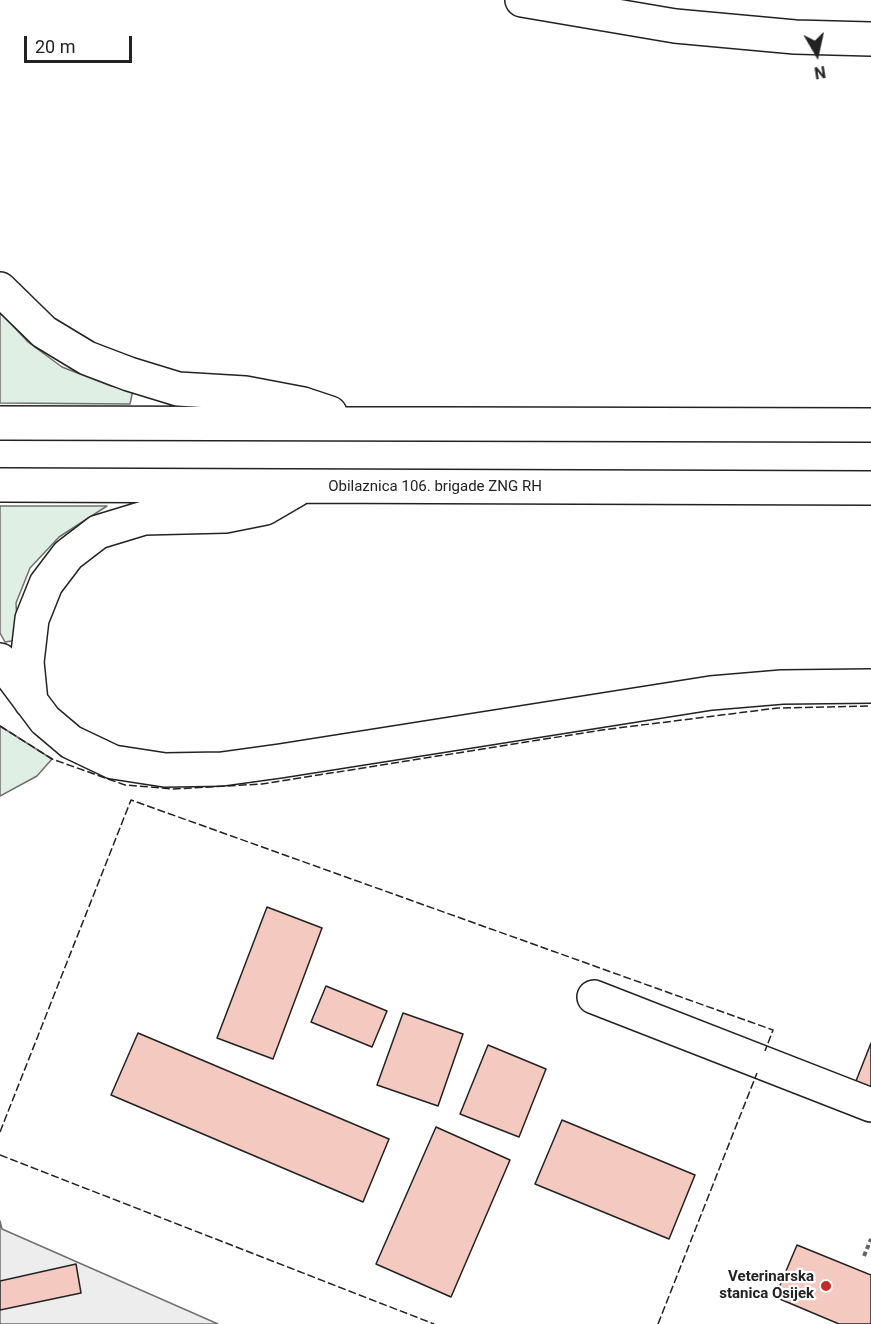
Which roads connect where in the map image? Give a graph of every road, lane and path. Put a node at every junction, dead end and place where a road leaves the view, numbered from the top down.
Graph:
1 (522, 0) edge
2 (871, 39) edge
3 (0, 289) edge
4 (0, 423) edge
5 (363, 424) junction
6 (871, 425) edge
7 (0, 484) edge
8 (302, 487) junction
9 (871, 488) edge
10 (0, 660) edge
11 (871, 686) edge
12 (31, 702) junction
13 (594, 997) dead end
14 (871, 1105) edge
15 (871, 1239) edge
16 (864, 1256) dead end

1 - 2 main road
3 - 5 main road
4 - 5 main road
5 - 6 main road
7 - 8 main road, Obilaznica 106. brigade ZNG RH
8 - 9 main road, Obilaznica 106. brigade ZNG RH
8 - 12 main road
10 - 12 main road
11 - 12 main road
13 - 14 main road
15 - 16 path

